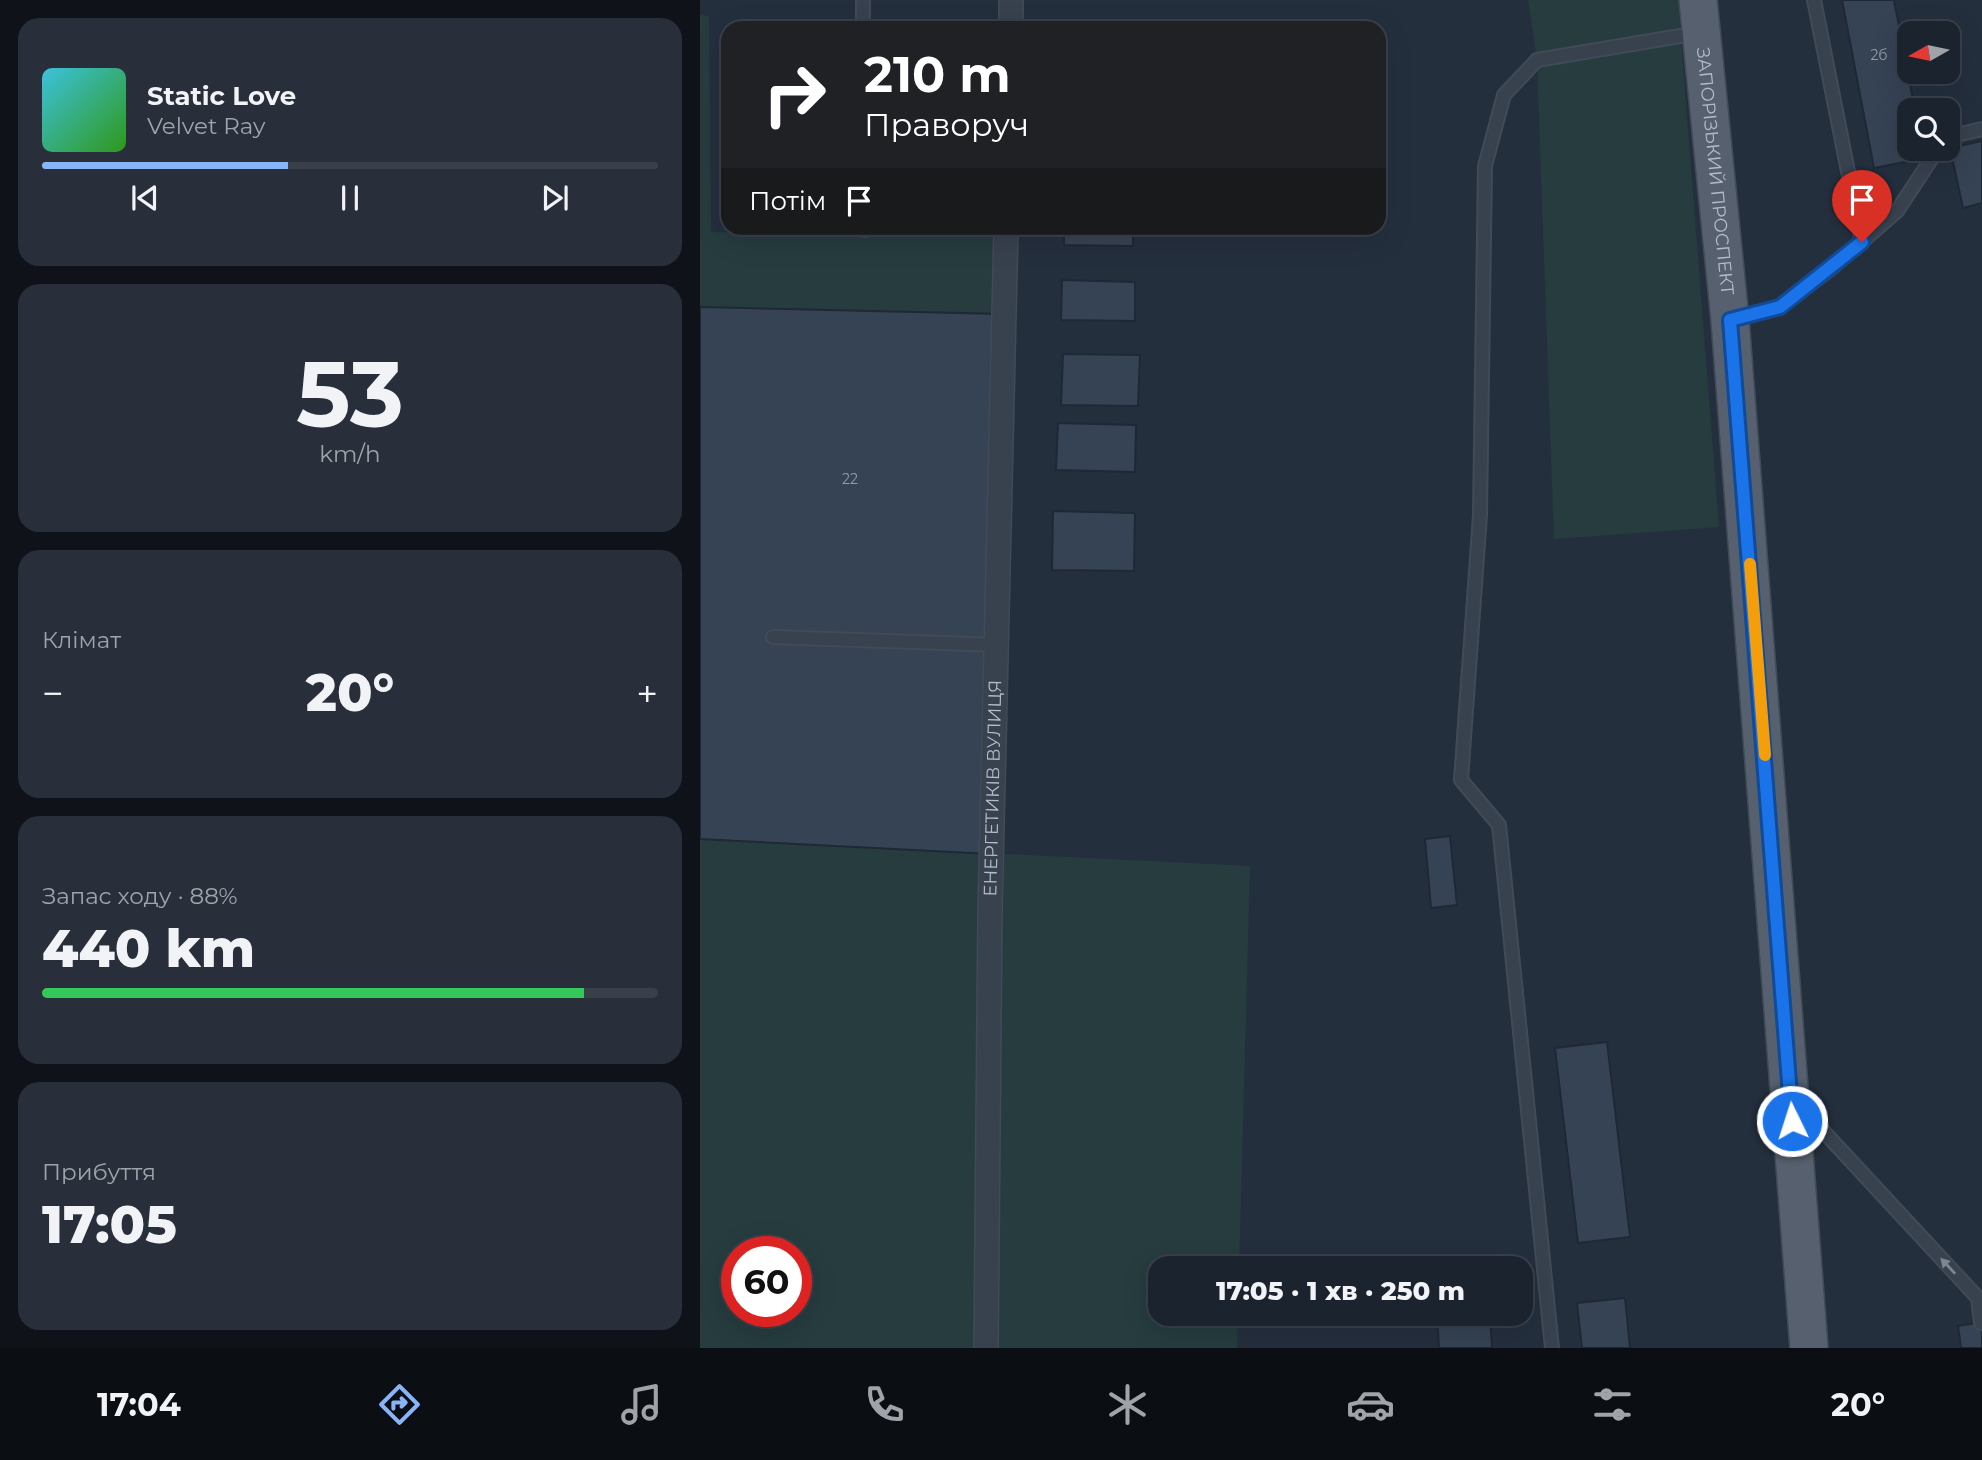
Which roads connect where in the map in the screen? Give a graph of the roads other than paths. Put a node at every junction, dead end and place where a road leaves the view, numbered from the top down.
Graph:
1 (863, 0) edge
2 (1011, 0) edge
3 (1814, 0) edge
4 (1700, 16) edge
5 (863, 21) edge
6 (1011, 21) edge
7 (1982, 129) edge
8 (1960, 134) edge
9 (1930, 161) edge
10 (1006, 235) edge
11 (1862, 242) junction
12 (1730, 320) junction
13 (773, 637) dead end
14 (998, 645) junction
15 (1790, 1096) junction
16 (1981, 1322) edge
17 (986, 1348) edge
18 (1552, 1348) edge
19 (1809, 1348) edge

1 - 5 lane
2 - 6 street
3 - 11 lane
4 - 12 main road, ЗАПОРІЗЬКИЙ ПРОСПЕКТ
4 - 18 lane
7 - 8 lane
9 - 11 lane
10 - 14 street, ЕНЕРГЕТИКІВ ВУЛИЦЯ
11 - 12 lane
12 - 15 main road, ЗАПОРІЗЬКИЙ ПРОСПЕКТ
13 - 14 lane
14 - 17 street, ЕНЕРГЕТИКІВ ВУЛИЦЯ
16 -> 15 lane
15 - 19 main road, ЗАПОРІЗЬКИЙ ПРОСПЕКТ

